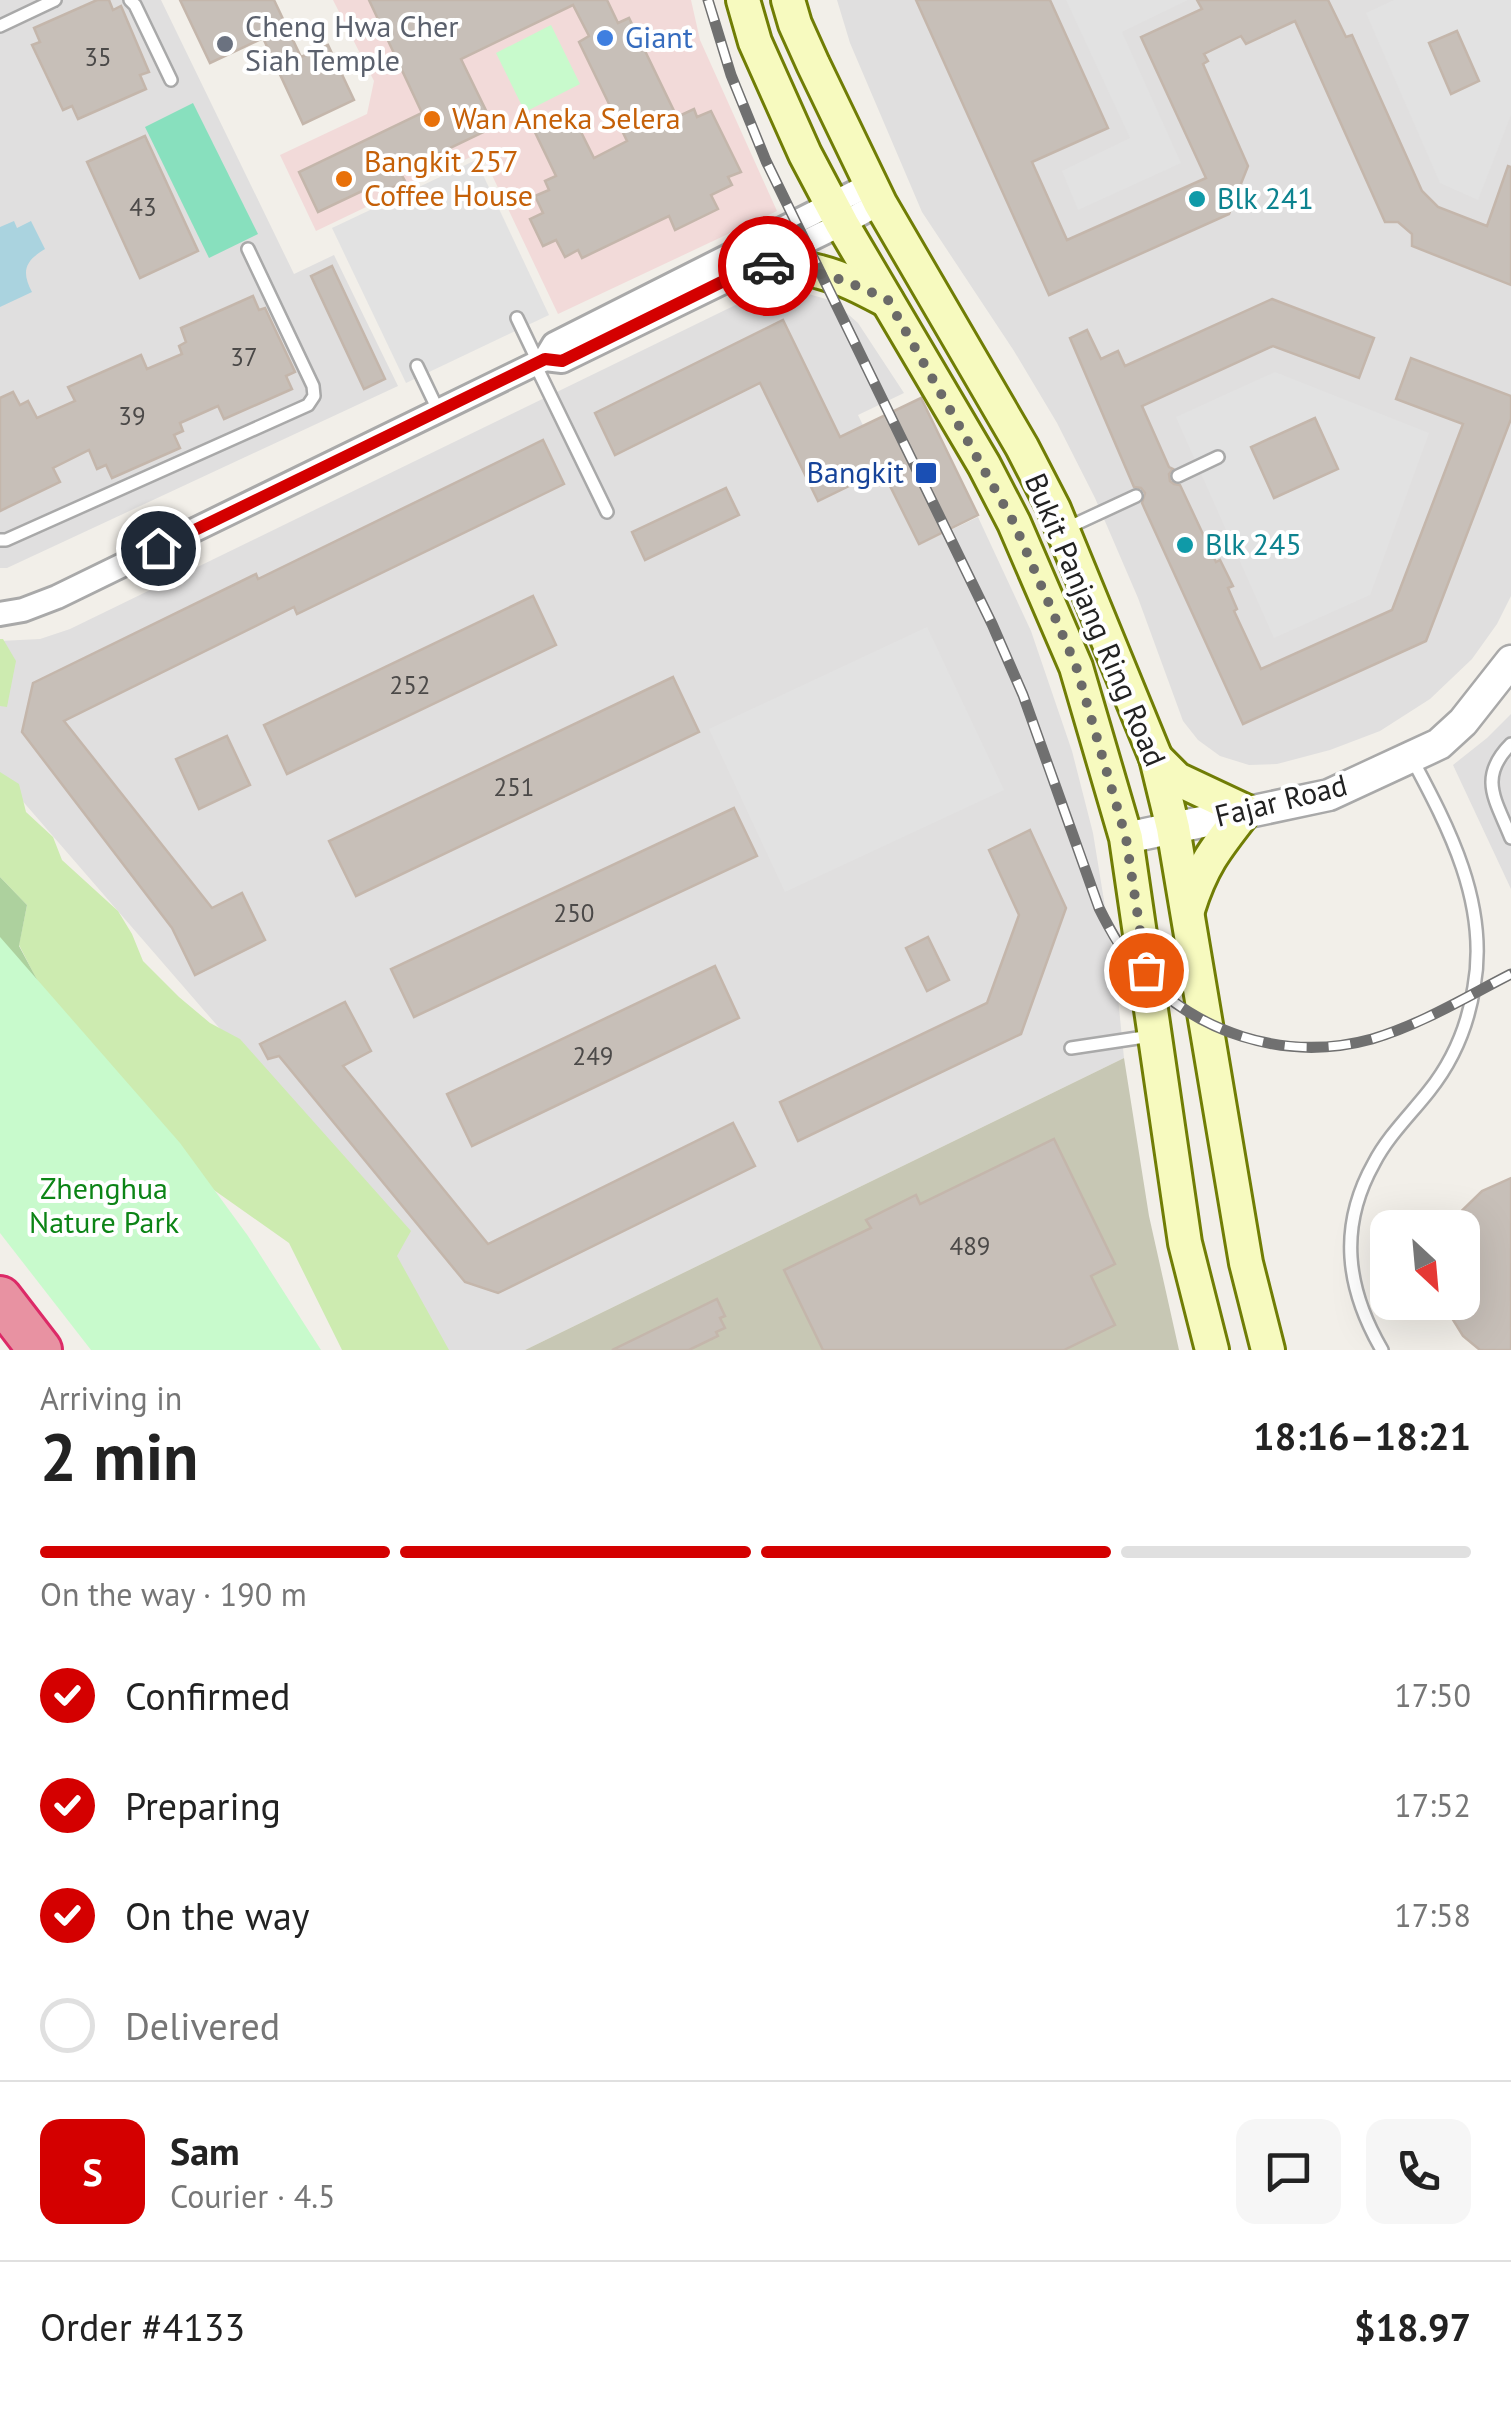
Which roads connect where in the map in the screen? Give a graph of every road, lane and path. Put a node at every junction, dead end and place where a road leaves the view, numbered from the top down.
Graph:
1 (54, 0) edge
2 (130, 0) edge
3 (743, 0) edge
4 (788, 0) edge
5 (0, 26) edge
6 (171, 80) dead end
7 (876, 193) junction
8 (837, 214) junction
9 (248, 249) dead end
10 (756, 265) junction
11 (888, 300) junction
12 (518, 318) dead end
13 (539, 361) junction
14 (417, 366) dead end
15 (438, 410) junction
16 (1218, 457) dead end
17 (1178, 476) dead end
18 (1136, 496) dead end
19 (607, 512) dead end
20 (1063, 530) junction
21 (0, 540) edge
22 (0, 614) edge
23 (1511, 661) edge
24 (1511, 744) edge
25 (1412, 757) junction
26 (1156, 758) junction
27 (1245, 812) junction
28 (1173, 828) junction
29 (1126, 838) junction
30 (1511, 838) edge
31 (1187, 914) junction
32 (1155, 1036) junction
33 (1071, 1048) dead end
34 (0, 1298) edge
35 (40, 1350) edge
36 (1212, 1350) edge
37 (1268, 1350) edge
38 (1382, 1350) edge

1 - 5 lane
2 - 6 lane
3 - 8 main road, Bukit Panjang Ring Road
4 - 7 main road, Bukit Panjang Ring Road
7 - 8 street
7 - 20 main road, Bukit Panjang Ring Road
8 - 10 street
8 - 11 main road, Bukit Panjang Ring Road
8 - 13 street
9 - 21 lane
10 - 11 main road
10 - 13 street
11 - 29 main road, Bukit Panjang Ring Road
12 - 13 lane
13 - 15 street
13 - 19 lane
14 - 15 lane
15 - 22 street
16 - 17 lane
18 - 20 lane
20 - 26 main road, Bukit Panjang Ring Road
23 - 25 street, Fajar Road
24 - 30 lane
25 - 27 street, Fajar Road
25 - 38 lane
26 - 27 main road
26 - 28 main road, Bukit Panjang Ring Road
27 - 28 street, Fajar Road
27 - 31 main road
28 - 29 street, Fajar Road
28 - 31 main road, Bukit Panjang Ring Road
29 - 32 main road, Bukit Panjang Ring Road
31 - 37 main road, Bukit Panjang Ring Road
32 - 33 lane
32 - 36 main road, Bukit Panjang Ring Road
34 - 35 highway

